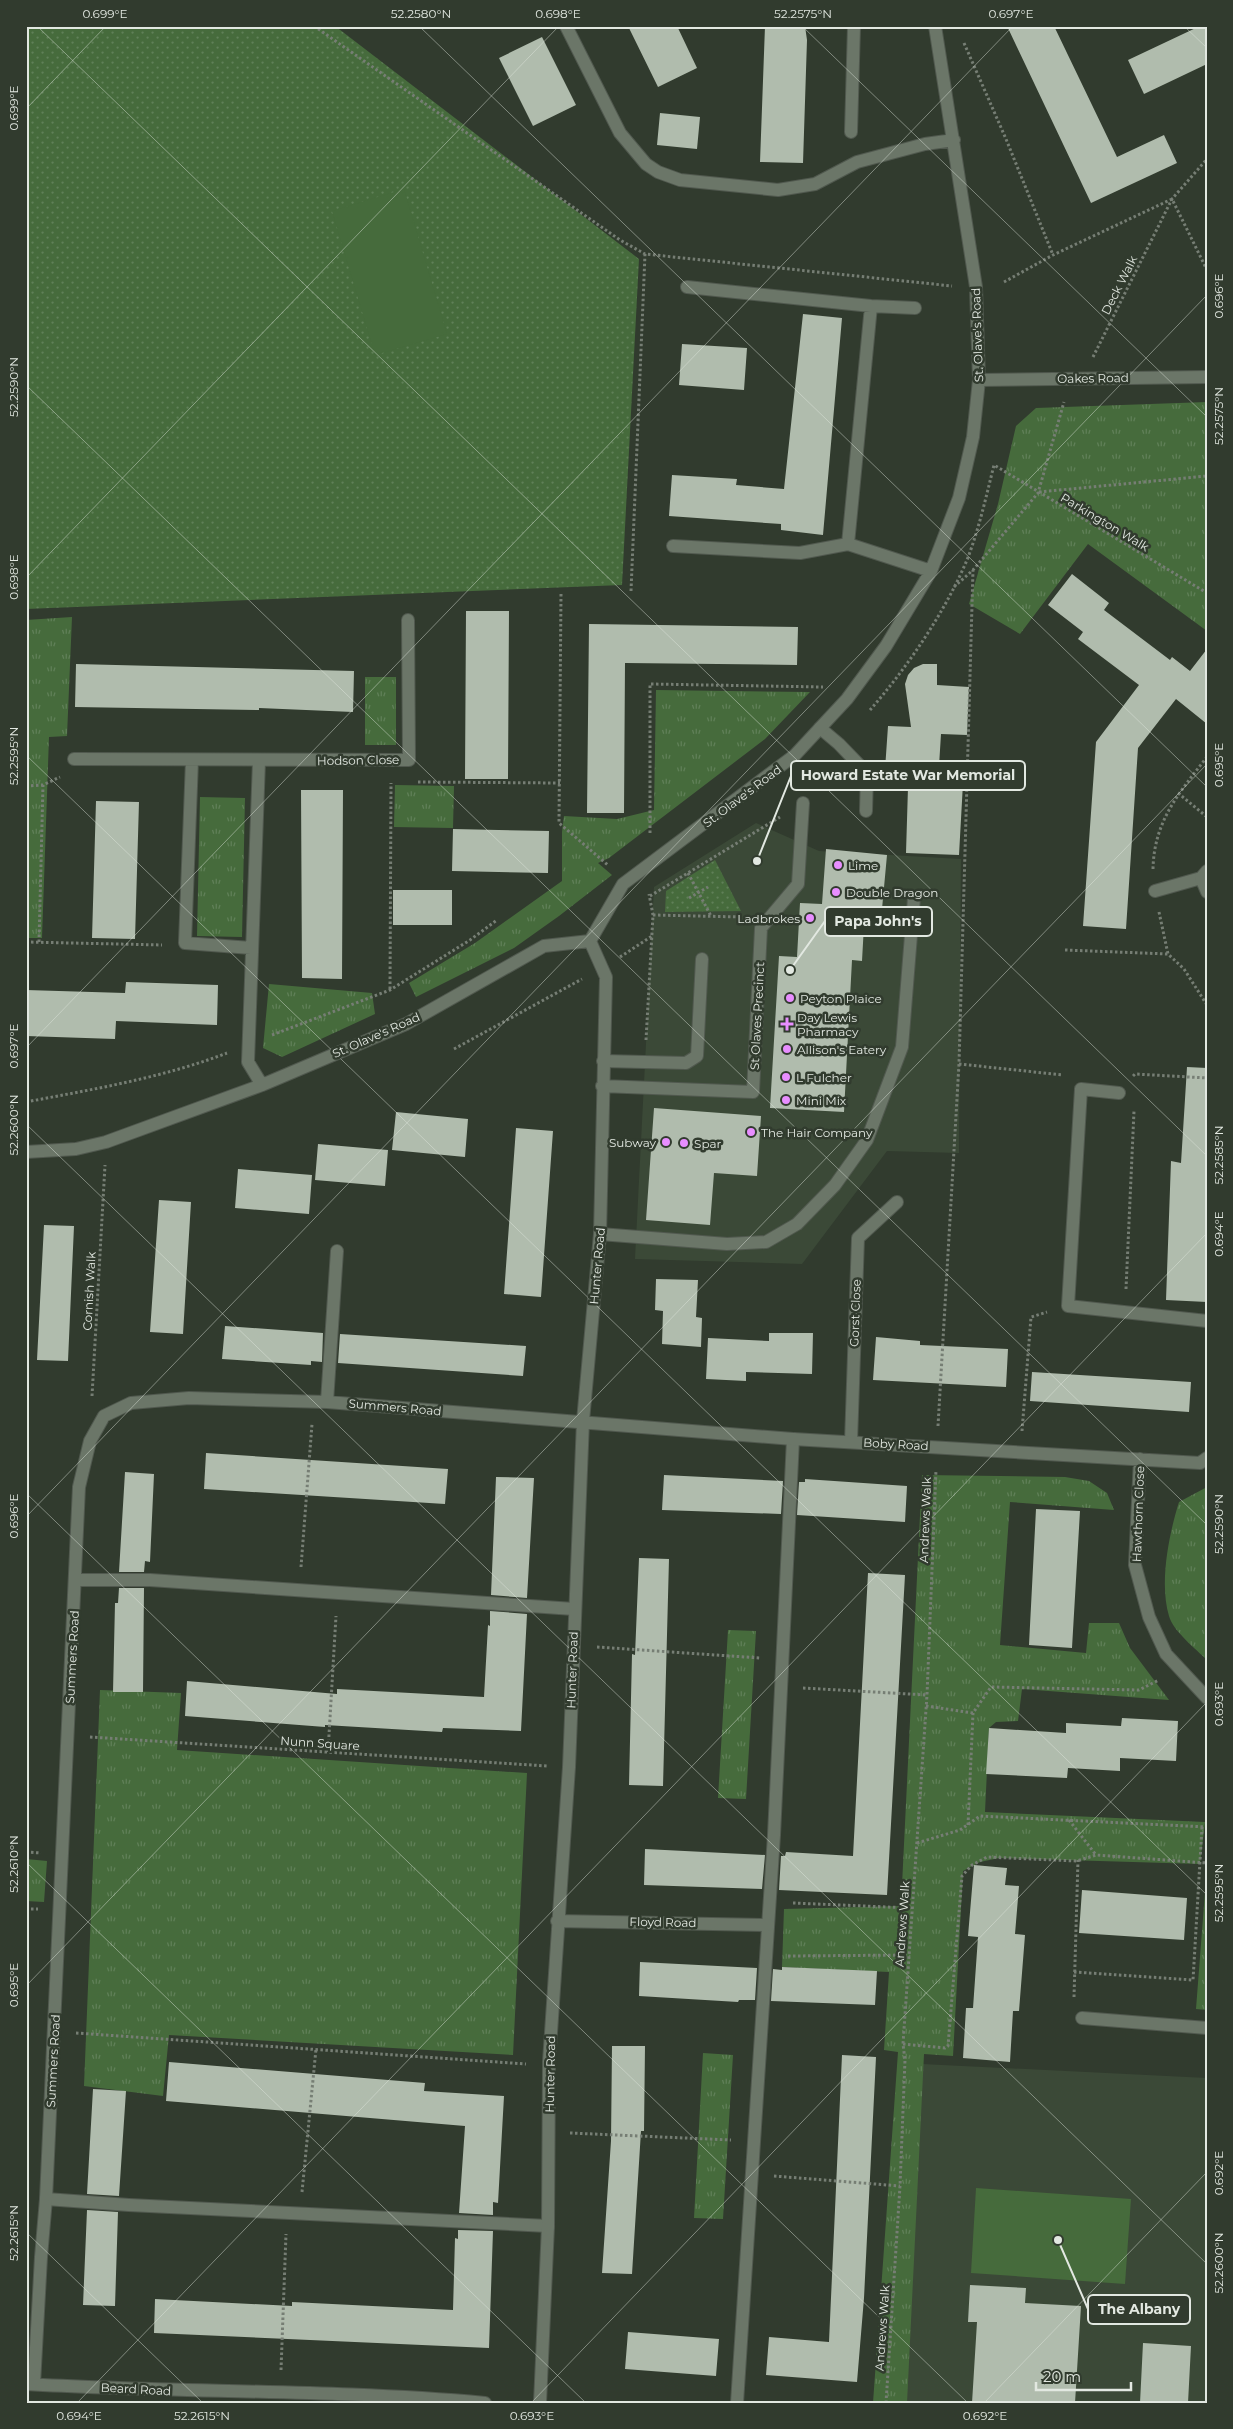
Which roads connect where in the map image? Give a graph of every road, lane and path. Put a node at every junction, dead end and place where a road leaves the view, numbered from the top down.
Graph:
1 (314, 26) edge
2 (566, 26) edge
3 (854, 26) edge
4 (935, 26) edge
5 (964, 42) dead end
6 (851, 132) dead end
7 (954, 140) junction
8 (1207, 159) edge
9 (1172, 199) junction
10 (645, 254) junction
11 (1053, 255) junction
12 (1207, 270) edge
13 (1004, 282) dead end
14 (952, 286) dead end
15 (687, 287) dead end
16 (871, 306) junction
17 (916, 308) dead end
18 (1207, 377) edge
19 (1077, 378) junction
20 (980, 380) junction
21 (994, 465) dead end
22 (1207, 476) edge
23 (1038, 492) junction
24 (848, 544) junction
25 (673, 546) dead end
26 (973, 570) junction
27 (931, 571) junction
28 (952, 589) dead end
29 (631, 591) dead end
30 (1207, 593) edge
31 (561, 594) dead end
32 (408, 620) dead end
33 (823, 687) dead end
34 (820, 728) junction
35 (74, 759) joint
36 (192, 760) junction
37 (391, 760) junction
38 (259, 761) junction
39 (391, 782) junction
40 (401, 782) dead end
41 (411, 782) dead end
42 (560, 783) junction
43 (43, 785) junction
44 (26, 786) edge
45 (1178, 793) dead end
46 (804, 803) joint
47 (866, 811) dead end
48 (1207, 816) edge
49 (650, 833) dead end
50 (609, 866) dead end
51 (638, 873) junction
52 (688, 873) junction
53 (1204, 875) edge
54 (708, 887) dead end
55 (1155, 891) dead end
56 (699, 892) junction
57 (1207, 892) edge
58 (650, 896) junction
59 (688, 898) dead end
60 (914, 898) dead end
61 (653, 915) junction
62 (712, 916) junction
63 (497, 920) dead end
64 (762, 928) junction
65 (652, 936) junction
66 (590, 940) junction
67 (26, 942) edge
68 (39, 942) junction
69 (185, 943) junction
70 (252, 948) junction
71 (1065, 950) dead end
72 (1168, 954) dead end
73 (702, 959) dead end
74 (602, 968) junction
75 (390, 990) junction
76 (248, 1044) junction
77 (454, 1049) dead end
78 (603, 1061) junction
79 (645, 1063) junction
80 (959, 1064) junction
81 (1135, 1074) junction
82 (1207, 1078) edge
83 (1135, 1084) dead end
84 (262, 1085) junction
85 (602, 1086) junction
86 (1081, 1089) junction
87 (1119, 1093) joint
88 (26, 1102) edge
89 (1134, 1104) dead end
90 (106, 1142) junction
91 (26, 1152) edge
92 (897, 1202) dead end
93 (600, 1234) junction
94 (337, 1251) dead end
95 (1068, 1306) junction
96 (1125, 1312) junction
97 (1207, 1321) edge
98 (92, 1401) dead end
99 (313, 1401) junction
100 (327, 1402) junction
101 (583, 1421) junction
102 (794, 1439) junction
103 (850, 1442) junction
104 (937, 1446) junction
105 (1020, 1452) junction
106 (1207, 1458) edge
107 (1140, 1459) junction
108 (76, 1580) junction
109 (299, 1590) junction
110 (338, 1593) junction
111 (574, 1609) junction
112 (574, 1645) junction
113 (783, 1660) junction
114 (1179, 1669) junction
115 (781, 1687) junction
116 (927, 1695) junction
117 (1207, 1698) edge
118 (926, 1706) junction
119 (973, 1713) junction
120 (69, 1736) junction
121 (328, 1752) junction
122 (569, 1767) junction
123 (1069, 1820) junction
124 (968, 1825) junction
125 (1204, 1827) edge
126 (916, 1843) junction
127 (1096, 1855) junction
128 (1078, 1860) junction
129 (1201, 1863) junction
130 (1207, 1863) edge
131 (770, 1902) junction
132 (911, 1908) junction
133 (557, 1921) junction
134 (768, 1925) junction
135 (908, 1956) junction
136 (765, 1957) junction
137 (1074, 1972) junction
138 (1082, 2018) joint
139 (1207, 2028) edge
140 (54, 2032) junction
141 (903, 2044) junction
142 (316, 2049) junction
143 (549, 2062) junction
144 (549, 2133) junction
145 (754, 2141) junction
146 (752, 2174) junction
147 (900, 2186) junction
148 (46, 2199) junction
149 (287, 2212) junction
150 (300, 2213) junction
151 (548, 2226) junction
152 (30, 2384) edge
153 (280, 2398) edge
154 (484, 2403) edge
155 (540, 2403) edge
156 (737, 2403) edge
157 (886, 2403) edge

1 - 10 path
2 - 7 street
3 - 6 street
4 - 7 street, St. Olave's Road
5 - 11 path
7 - 20 street, St. Olave's Road
8 - 9 path, Deck Walk
9 - 11 path, Deck Walk
9 - 12 path
9 - 19 path, Deck Walk
10 - 14 path
10 - 29 path
11 - 13 path, Deck Walk
15 - 16 street
16 - 17 street
16 - 24 street
18 - 19 street, Oakes Road
19 - 20 street, Oakes Road
19 - 23 path, Deck Walk
20 - 27 street, St. Olave's Road
21 - 23 path, Parkington Walk
22 - 23 path
23 - 26 path
23 - 30 path, Parkington Walk
24 - 25 street
24 - 27 street
26 - 28 path
26 - 80 path, Andrews Walk
27 - 34 street, St. Olave's Road
31 - 42 path
32 - 37 street, Hodson Close
33 - 49 path
34 - 47 street
34 - 51 street, St. Olave's Road
35 - 36 street, Hodson Close
35 - 43 path
36 - 38 street, Hodson Close
36 - 69 street
37 - 38 street, Hodson Close
37 - 39 path
38 - 70 street
39 - 40 path
39 - 75 path
41 - 42 path
42 - 50 path
43 - 44 path
43 - 68 path
45 - 48 path
46 - 52 path
46 - 64 street
51 - 58 path
51 - 66 street, St. Olave's Road
52 - 56 path
52 - 58 path
53 - 55 street
53 - 57 street
54 - 56 path
56 - 59 path
56 - 62 path
58 - 61 path
60 - 93 street
61 - 62 path
61 - 65 path
62 - 64 path
63 - 75 path
64 - 85 street, St Olaves Precinct
65 - 74 path
65 - 79 path
66 - 74 street, Hunter Road
66 - 84 street, St. Olave's Road
67 - 68 path
68 - 69 path
69 - 70 street
70 - 76 street
71 - 72 path
73 - 79 street
74 - 77 path
74 - 78 street, Hunter Road
75 - 76 path
76 - 84 street
76 - 88 path
78 - 79 street
78 - 85 street, Hunter Road
80 - 86 path
80 - 104 path, Andrews Walk
81 - 82 path
81 - 83 path
81 - 87 path
84 - 90 street, St. Olave's Road
85 - 93 street, Hunter Road
86 - 87 street
86 - 95 street
89 - 96 path
90 - 91 street, St. Olave's Road
90 - 98 path, Cornish Walk
92 - 103 street, Gorst Close
93 - 101 street, Hunter Road
94 - 100 street
95 - 96 street
95 - 105 path
96 - 97 street
99 - 100 street, Summers Road
99 - 108 street, Summers Road
99 - 109 path
100 - 101 street, Summers Road
101 - 102 street, Boby Road
101 - 111 street, Hunter Road
102 - 103 street, Boby Road
102 - 113 street
103 - 104 street, Boby Road
104 - 105 street, Boby Road
104 - 116 path, Andrews Walk
105 - 107 street, Boby Road
106 - 107 street, Boby Road
107 - 114 street, Hawthorn Close
108 - 109 street
108 - 120 street, Summers Road
109 - 110 street
110 - 111 street
110 - 121 path
111 - 112 street, Hunter Road
112 - 113 path
112 - 122 street, Hunter Road
113 - 115 street
114 - 117 street, Hawthorn Close
114 - 119 path
115 - 116 path
115 - 131 street
116 - 118 path, Andrews Walk
118 - 119 path
118 - 126 path, Andrews Walk
119 - 124 path
120 - 121 path, Nunn Square
120 - 140 street, Summers Road
121 - 122 path, Nunn Square
122 - 133 street, Hunter Road
123 - 124 path
123 - 125 path
123 - 127 path
124 - 126 path
125 - 129 path
126 - 132 path, Andrews Walk
127 - 128 path
127 - 129 path
128 - 137 path
128 - 141 path
129 - 130 path
129 - 137 path
131 - 132 path
131 - 134 street
132 - 135 path, Andrews Walk
133 - 134 street, Floyd Road
133 - 143 street, Hunter Road
134 - 136 street
135 - 136 path
135 - 141 path, Andrews Walk
136 - 145 street
137 - 138 path
138 - 139 street
140 - 142 path
140 - 148 street, Summers Road
141 - 147 path, Andrews Walk
142 - 143 path
142 - 150 path
143 - 144 street, Hunter Road
144 - 145 path
144 - 151 street, Hunter Road
145 - 146 street
146 - 147 path
146 - 156 street
147 - 157 path, Andrews Walk
148 - 149 street
148 - 152 street, Summers Road
149 - 150 street
149 - 153 path
150 - 151 street
151 - 155 street, Hunter Road
152 - 153 street, Beard Road
153 - 154 street, Beard Road

